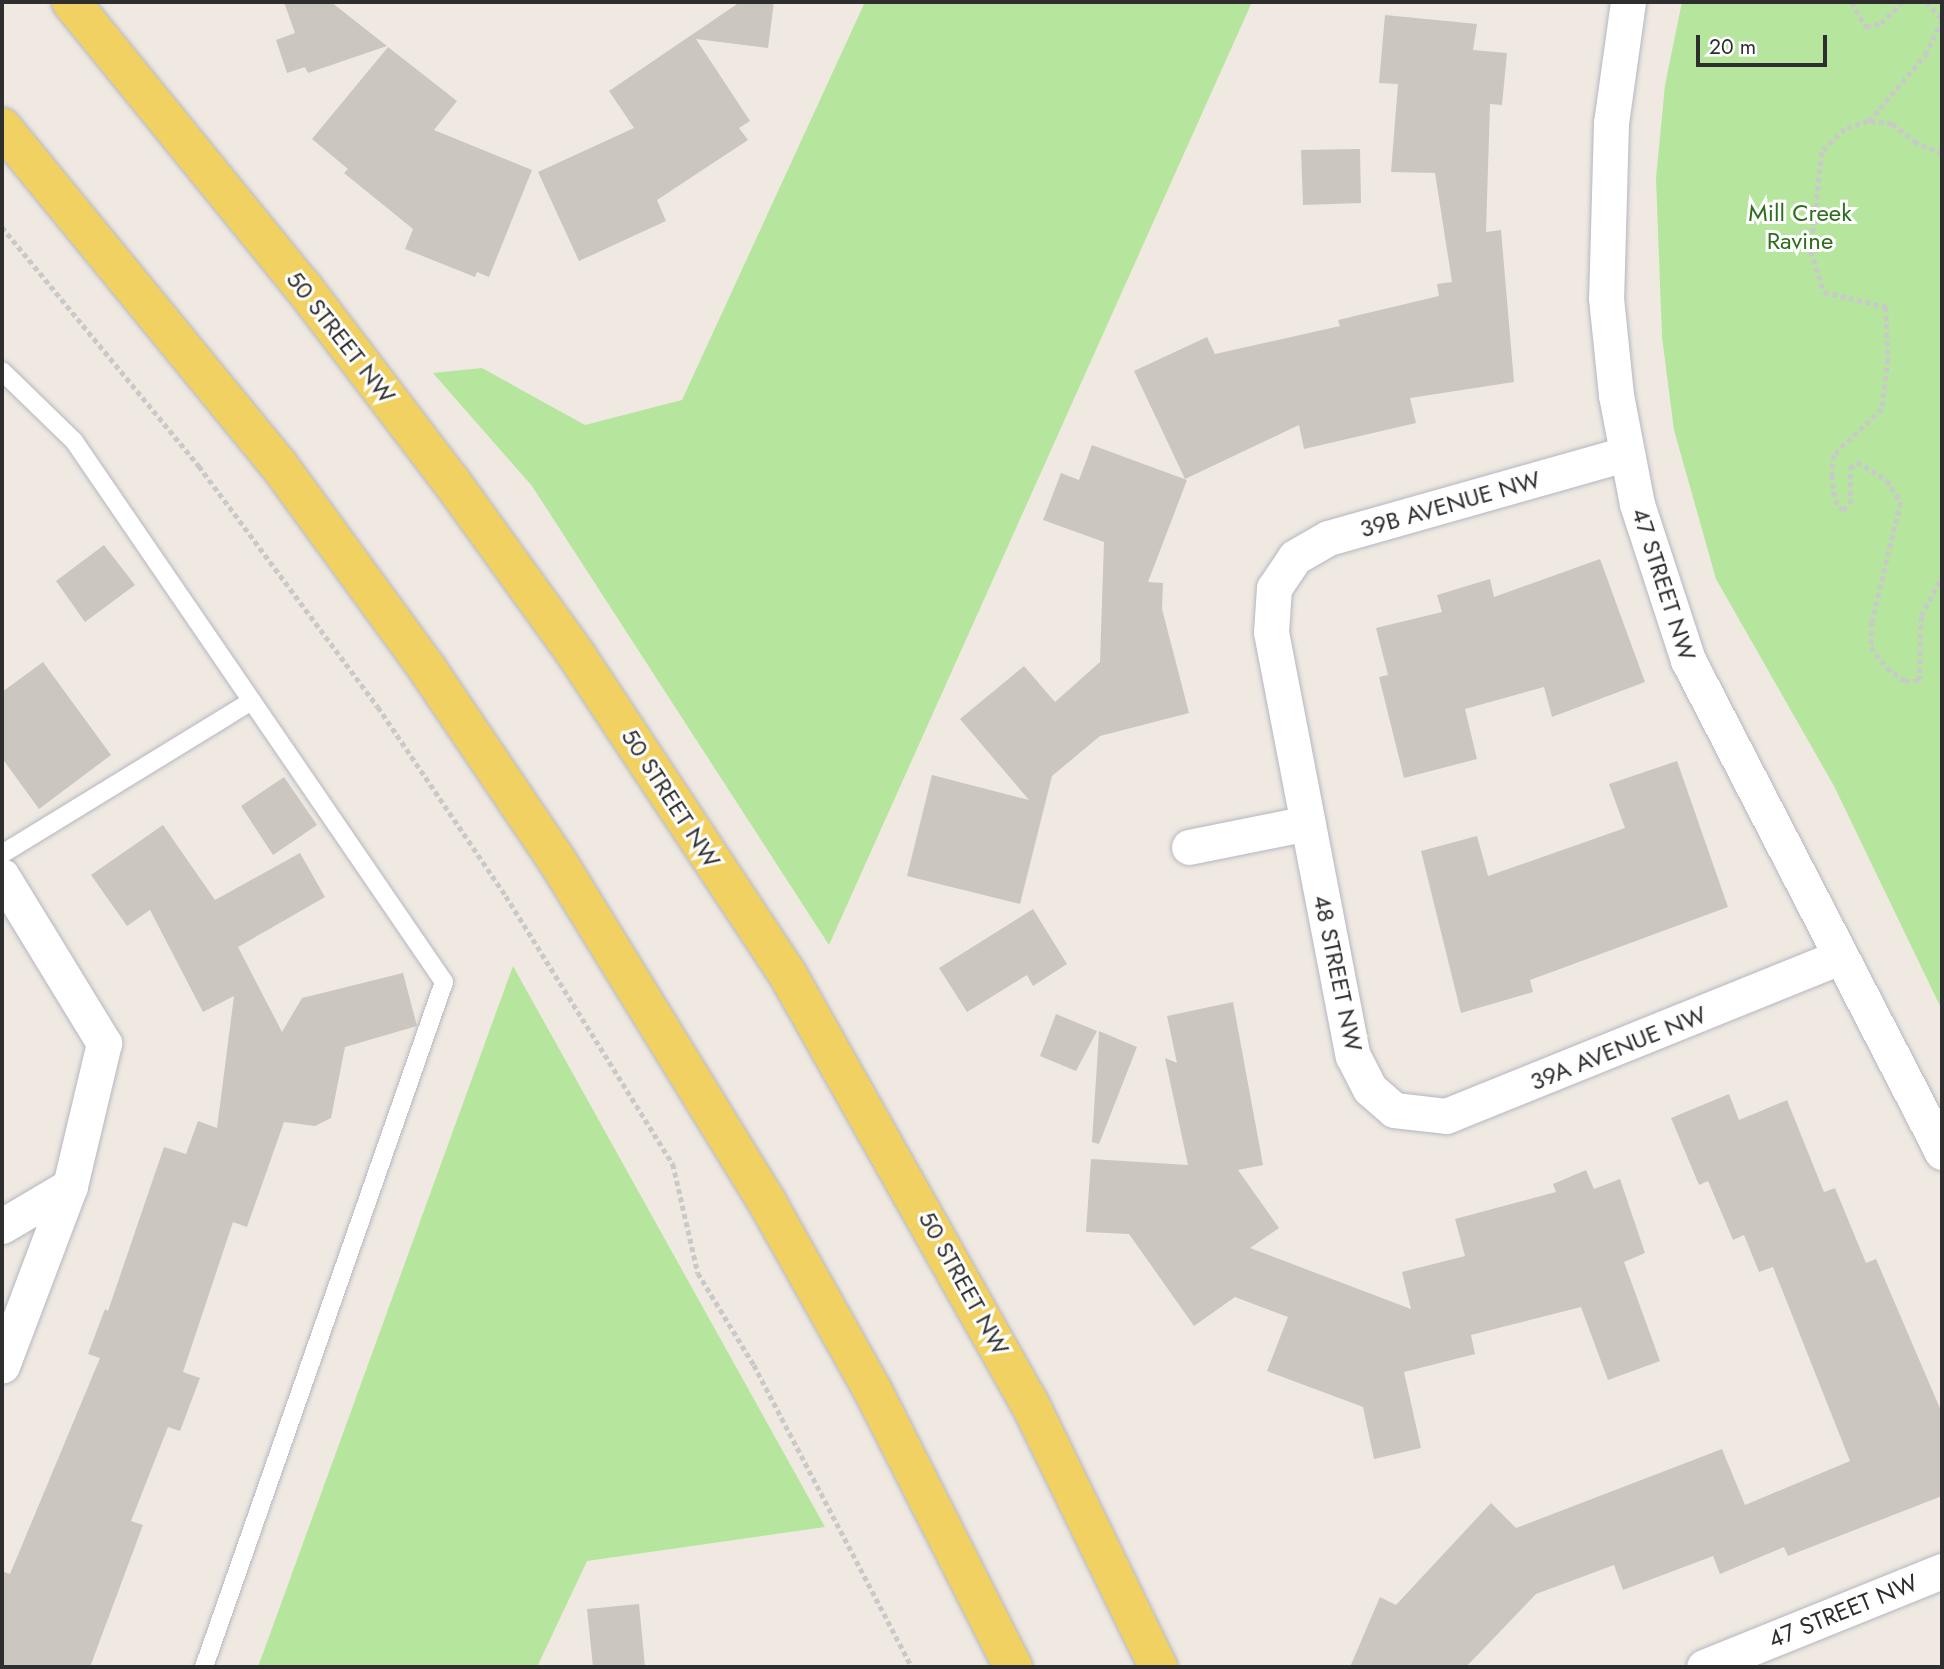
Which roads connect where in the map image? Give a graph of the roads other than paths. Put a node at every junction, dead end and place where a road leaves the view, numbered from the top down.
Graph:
1 (71, 2) edge
2 (1628, 2) edge
3 (2, 127) edge
4 (2, 371) edge
5 (1625, 454) junction
6 (1283, 570) joint
7 (252, 701) junction
8 (1308, 823) junction
9 (1189, 847) dead end
10 (2, 854) edge
11 (2, 876) edge
12 (1838, 958) junction
13 (1394, 1110) joint
14 (1942, 1152) edge
15 (70, 1186) junction
16 (2, 1226) edge
17 (2, 1366) edge
18 (1942, 1571) edge
19 (204, 1667) edge
20 (1013, 1667) edge
21 (1158, 1667) edge
22 (1704, 1667) edge

1 - 21 main road, 50 STREET NW
2 - 5 street, 47 STREET NW
3 - 20 main road
4 - 7 lane
5 - 6 street, 39B AVENUE NW
5 - 12 street, 47 STREET NW
6 - 8 street, 48 STREET NW
7 - 10 lane
7 - 19 lane
8 - 9 street
8 - 13 street, 48 STREET NW
11 - 15 street
12 - 13 street, 39A AVENUE NW
12 - 14 street, 47 STREET NW
15 - 16 street
15 - 17 street
18 - 22 street, 47 STREET NW

